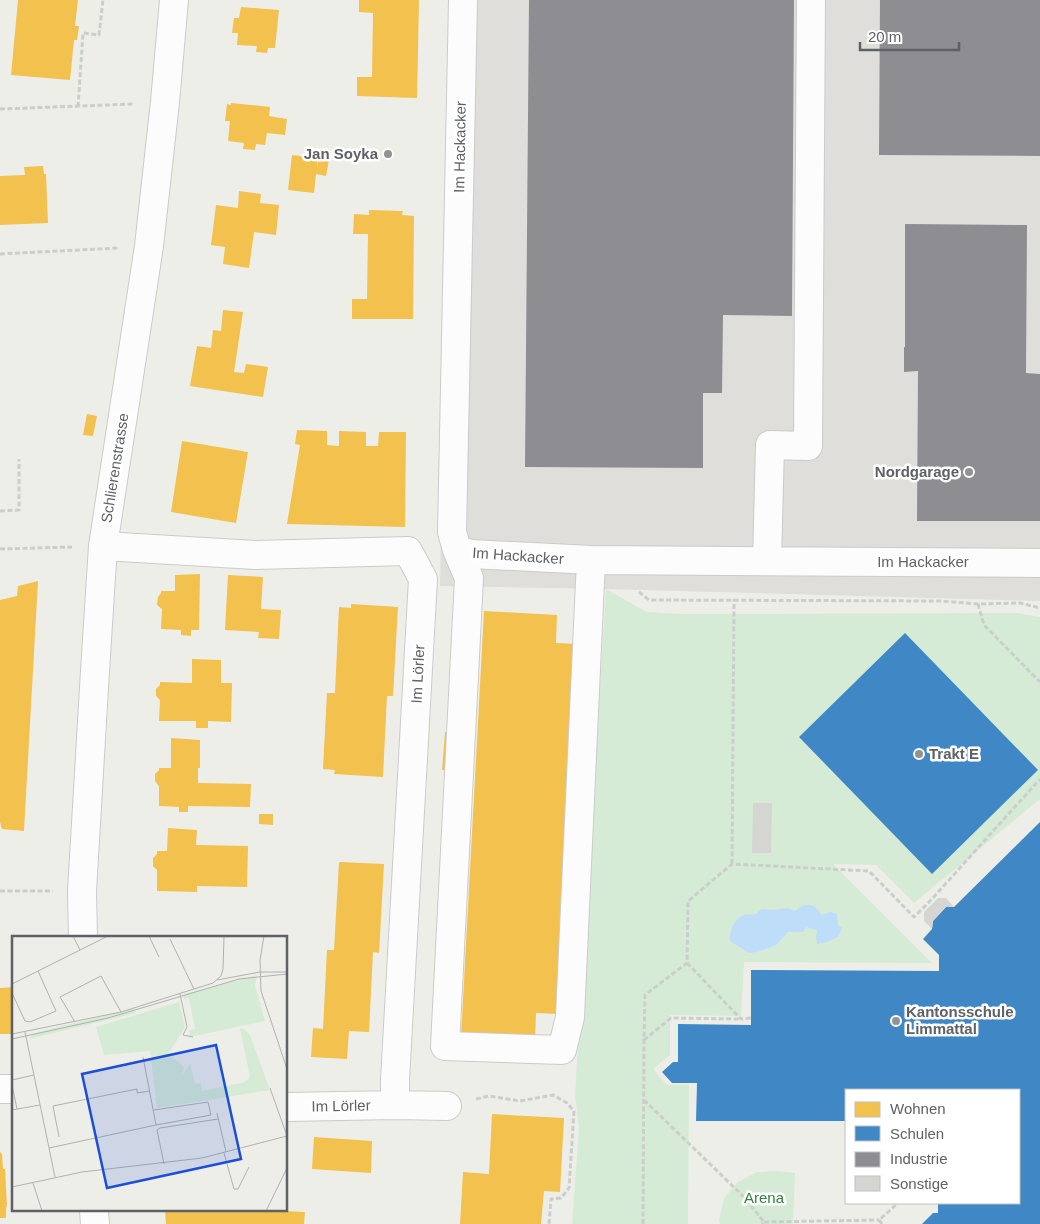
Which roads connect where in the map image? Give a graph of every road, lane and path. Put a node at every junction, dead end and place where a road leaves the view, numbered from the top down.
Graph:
1 (103, 0) edge
2 (174, 0) edge
3 (463, 0) edge
4 (811, 0) edge
5 (78, 33) dead end
6 (83, 33) junction
7 (135, 104) dead end
8 (78, 107) junction
9 (0, 109) edge
10 (119, 248) dead end
11 (0, 254) edge
12 (20, 460) dead end
13 (0, 511) edge
14 (91, 546) junction
15 (0, 549) edge
16 (457, 550) junction
17 (767, 561) junction
18 (1040, 563) edge
19 (591, 571) junction
20 (734, 600) junction
21 (978, 604) junction
22 (1040, 608) edge
23 (1040, 682) edge
24 (1040, 779) edge
25 (732, 864) junction
26 (0, 891) edge
27 (61, 892) dead end
28 (84, 936) edge
29 (687, 963) junction
30 (751, 1018) dead end
31 (741, 1019) junction
32 (644, 1041) junction
33 (644, 1100) junction
34 (395, 1105) junction
35 (447, 1106) joint
36 (288, 1107) edge
37 (897, 1204) edge
38 (881, 1222) edge
39 (763, 1223) edge
40 (549, 1224) edge
41 (643, 1224) edge

1 - 6 path
2 - 14 street, Schlierenstrasse
3 - 16 street, Im Hackacker
4 - 17 street
5 - 6 path
6 - 8 path
7 - 8 path
8 - 9 path
10 - 11 path
12 - 13 path
14 - 15 path
14 - 28 street, Schlierenstrasse
14 - 34 street, Im Lörler
16 - 19 street, Im Hackacker
16 - 19 street
17 - 18 street, Im Hackacker
17 - 19 street, Im Hackacker
19 - 20 path
20 - 21 path
20 - 25 path
21 - 22 path
21 - 23 path
24 - 25 path
25 - 29 path
26 - 27 path
29 - 31 path
29 - 32 path
30 - 31 path
31 - 32 path
32 - 33 path
33 - 39 path
33 - 41 path
34 - 35 street, Im Lörler
34 - 36 street, Im Lörler
35 - 40 path
37 - 38 path
38 - 39 path

